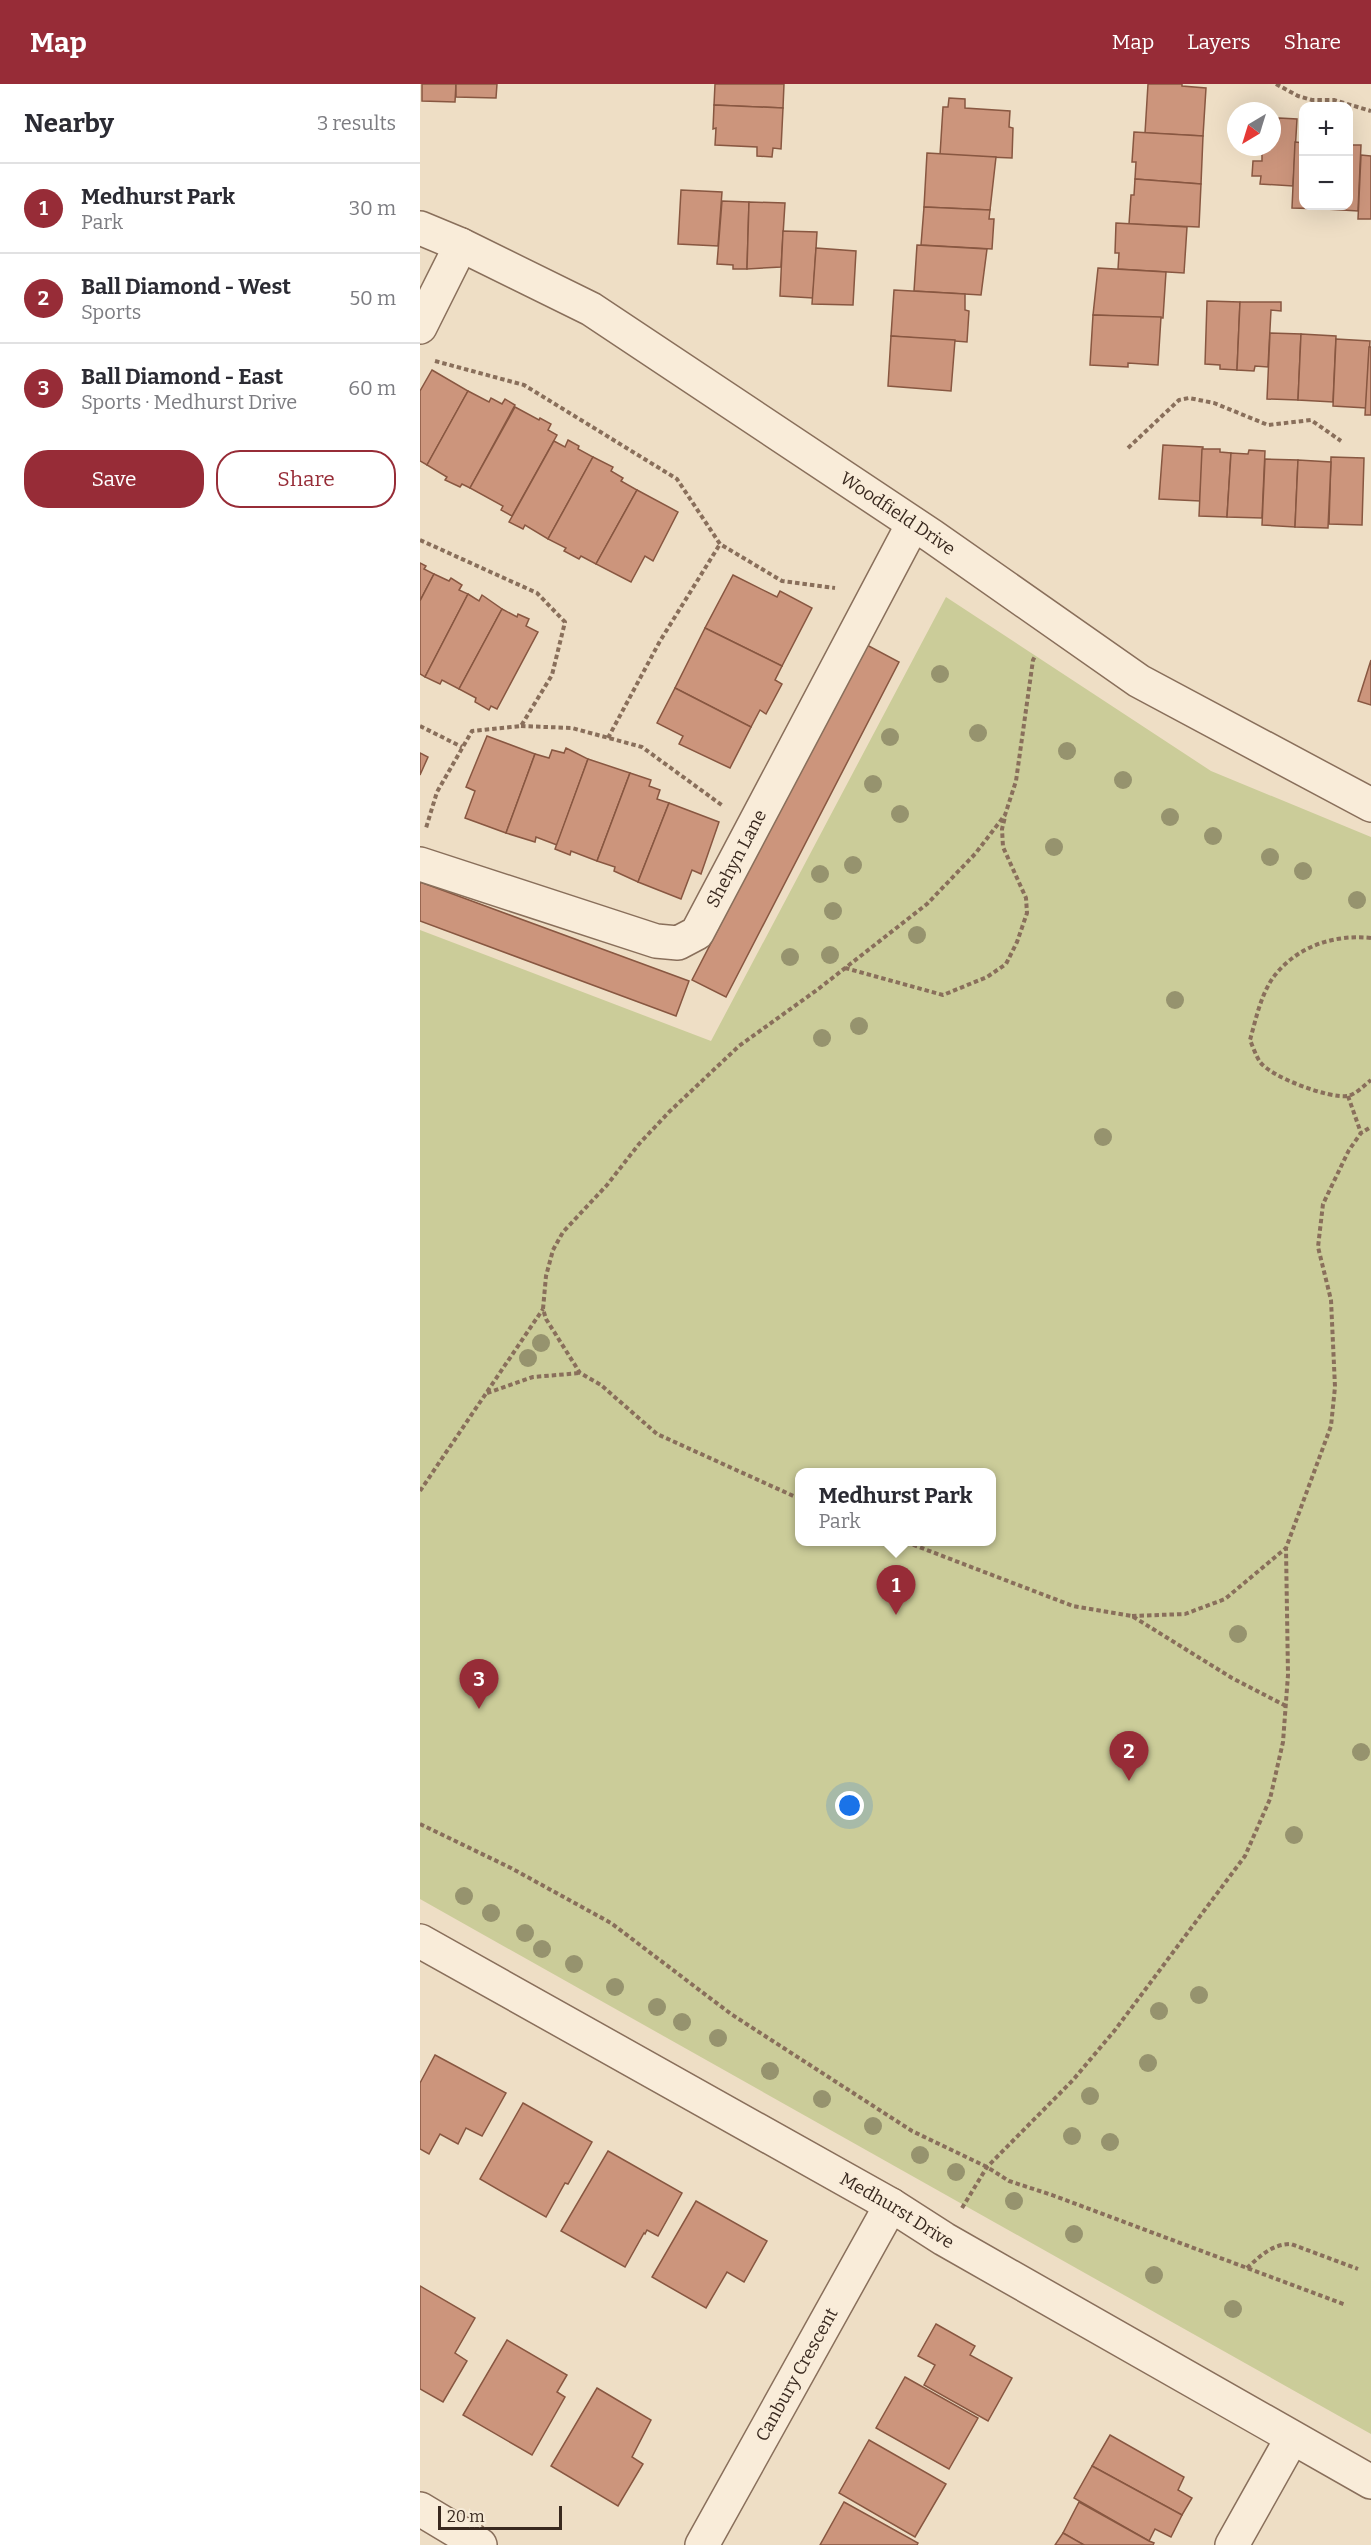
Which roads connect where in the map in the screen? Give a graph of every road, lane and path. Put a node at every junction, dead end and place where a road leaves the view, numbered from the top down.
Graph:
1 (1276, 84) edge
2 (1371, 111) edge
3 (420, 228) edge
4 (461, 245) junction
5 (420, 327) edge
6 (431, 360) dead end
7 (1341, 441) dead end
8 (1128, 448) dead end
9 (913, 524) junction
10 (420, 540) edge
11 (720, 544) junction
12 (875, 593) junction
13 (1055, 623) junction
14 (420, 726) edge
15 (521, 726) junction
16 (608, 738) junction
17 (462, 747) junction
18 (1371, 805) edge
19 (1005, 814) junction
20 (752, 828) junction
21 (422, 851) edge
22 (1371, 938) edge
23 (844, 968) junction
24 (1371, 1080) edge
25 (1348, 1096) junction
26 (1371, 1127) edge
27 (1361, 1133) junction
28 (543, 1309) junction
29 (580, 1373) junction
30 (486, 1394) junction
31 (420, 1491) edge
32 (795, 1497) edge
33 (916, 1546) edge
34 (1286, 1548) junction
35 (1132, 1616) junction
36 (1286, 1706) junction
37 (420, 1824) edge
38 (420, 1941) edge
39 (987, 2167) junction
40 (891, 2205) junction
41 (944, 2239) junction
42 (1247, 2268) junction
43 (1358, 2269) dead end
44 (1346, 2305) dead end
45 (1292, 2438) junction
46 (1371, 2482) edge
47 (420, 2509) edge
48 (480, 2545) edge
49 (702, 2545) edge
50 (1232, 2545) edge

1 - 2 path
3 - 4 street, Woodfield Drive
4 - 5 street
4 - 9 street, Woodfield Drive
6 - 11 path
7 - 8 path
9 - 12 street, Shehyn Lane
9 - 13 street, Woodfield Drive
10 - 15 path
11 - 12 path
11 - 16 path
12 - 20 street, Shehyn Lane
13 - 18 street, Woodfield Drive
13 - 19 path
14 - 17 path
15 - 16 path
15 - 17 path
16 - 20 path
17 - 21 path
19 - 23 path
19 - 23 path
20 - 21 street, Shehyn Lane
22 - 25 path
23 - 28 path
24 - 25 path
25 - 27 path
26 - 27 path
27 - 34 path
28 - 29 path
28 - 30 path
29 - 30 path
29 - 32 path
30 - 31 path
33 - 35 path
34 - 35 path
34 - 36 path
35 - 36 path
36 - 39 path
37 - 39 path
38 - 40 street, Medhurst Drive
39 - 41 path
39 - 42 path
40 - 41 street, Medhurst Drive
40 - 49 street, Canbury Crescent
41 - 45 street, Medhurst Drive
42 - 43 path
42 - 44 path
45 - 46 street, Medhurst Drive
45 - 50 street
47 - 48 street

